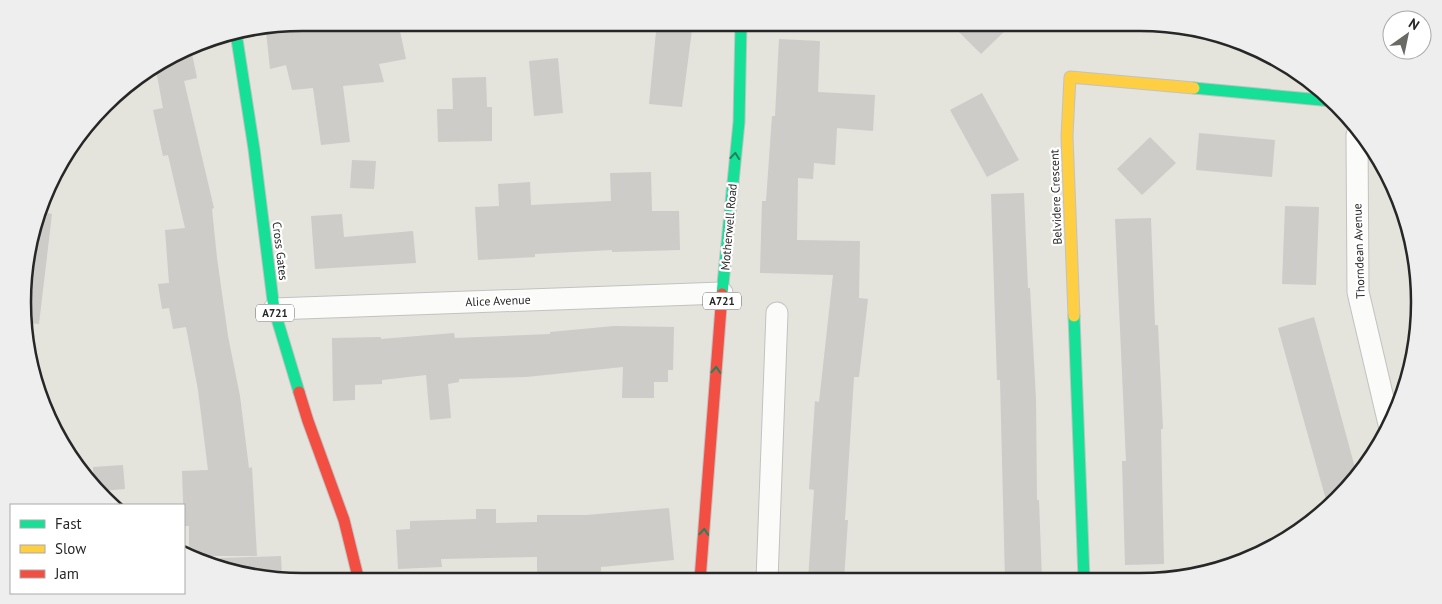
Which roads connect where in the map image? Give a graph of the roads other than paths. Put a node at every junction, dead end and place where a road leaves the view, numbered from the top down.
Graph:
1 (741, 31) edge
2 (237, 39) edge
3 (1322, 101) edge
4 (1357, 140) edge
5 (722, 294) junction
6 (274, 309) junction
7 (777, 313) dead end
8 (1387, 414) edge
9 (356, 573) edge
10 (701, 573) edge
11 (767, 573) edge
12 (1084, 573) edge

5 -> 1 main road, Motherwell Road / A721
2 - 6 main road, Cross Gates / A721
3 - 12 main road, Belvidere Crescent
4 - 8 street, Thorndean Avenue
5 - 6 street, Alice Avenue
10 -> 5 main road, Motherwell Road / A721
6 - 9 main road, Cross Gates / A721
7 - 11 street

